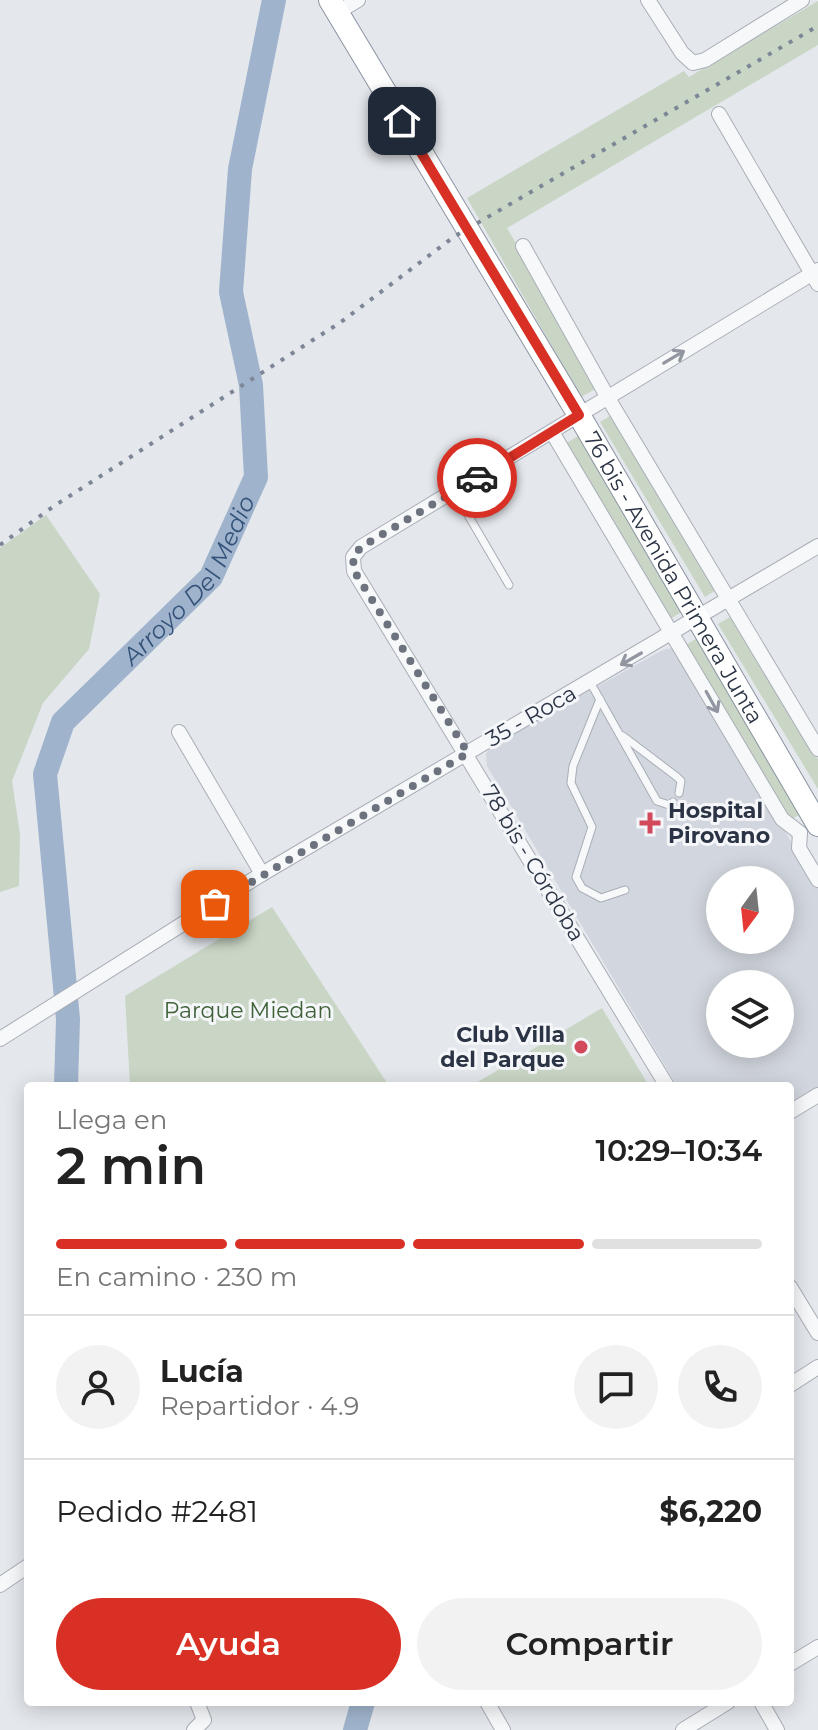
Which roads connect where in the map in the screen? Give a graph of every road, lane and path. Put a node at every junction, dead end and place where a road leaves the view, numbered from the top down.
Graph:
1 (358, 0) edge
2 (648, 0) edge
3 (802, 0) edge
4 (334, 6) edge
5 (719, 114) dead end
6 (523, 246) dead end
7 (816, 276) edge
8 (608, 398) junction
9 (579, 415) junction
10 (552, 432) junction
11 (454, 491) junction
12 (818, 546) edge
13 (509, 585) dead end
14 (730, 599) junction
15 (698, 617) junction
16 (674, 634) junction
17 (590, 682) junction
18 (600, 699) junction
19 (179, 732) dead end
20 (619, 732) junction
21 (818, 749) edge
22 (468, 753) junction
23 (679, 793) dead end
24 (673, 802) dead end
25 (813, 825) edge
26 (262, 874) junction
27 (818, 880) edge
28 (625, 890) dead end
29 (0, 1039) edge
30 (665, 1082) edge
31 (818, 1095) edge
32 (794, 1110) edge
33 (794, 1294) edge
34 (818, 1333) edge
35 (818, 1367) edge
36 (794, 1382) edge
37 (24, 1569) edge
38 (0, 1585) edge
39 (818, 1647) edge
40 (794, 1662) edge
41 (489, 1706) edge
42 (722, 1706) edge
43 (763, 1706) edge
44 (503, 1730) edge
45 (683, 1730) edge
46 (777, 1730) edge

1 - 4 street
2 - 3 street
4 - 9 highway, 76 bis - Avenida Primera Junta
5 - 7 street
6 - 8 street, 76 bis - Avenida Primera Junta
8 -> 7 street
8 - 9 street
8 - 14 street, 76 bis - Avenida Primera Junta
9 - 10 street
9 - 15 highway, 76 bis - Avenida Primera Junta
10 - 11 street
10 - 16 street, 76 bis - Avenida Primera Junta
11 - 13 lane
11 - 22 street, 78 bis - Córdoba
12 - 14 street, 35 - Roca
14 - 15 street, 35 - Roca
14 - 21 street, 76 bis - Avenida Primera Junta
15 - 16 street, 35 - Roca
15 - 25 highway, 76 bis - Avenida Primera Junta
16 -> 17 street, 35 - Roca
16 -> 25 street, 76 bis - Avenida Primera Junta
17 - 18 lane
17 - 22 street, 35 - Roca
18 - 20 lane
18 - 28 lane
19 - 26 street
20 - 23 lane
20 - 24 lane
22 - 26 street, 35 - Roca
22 - 30 street, 78 bis - Córdoba
25 - 27 street, 76 bis - Avenida Primera Junta
26 - 29 street, 35 - Roca
31 - 32 street
33 - 34 street
35 - 36 street
37 - 38 street
39 - 40 street
41 - 44 street
42 - 45 street
43 - 46 street

